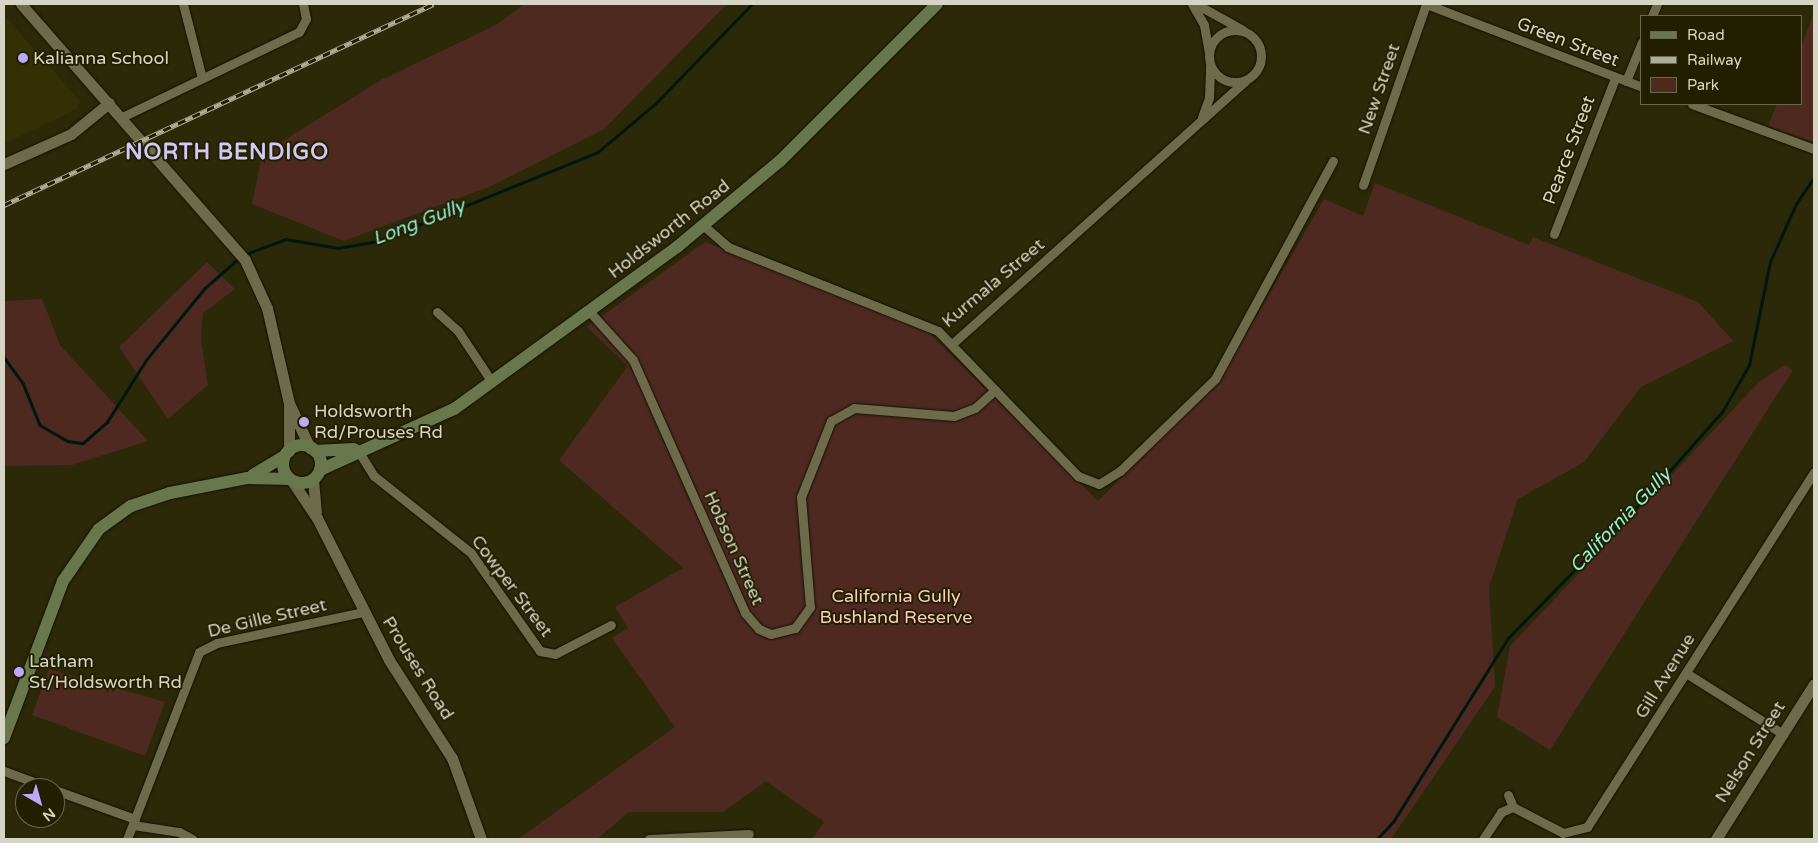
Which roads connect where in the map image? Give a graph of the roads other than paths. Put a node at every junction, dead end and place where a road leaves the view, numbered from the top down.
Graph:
1 (21, 4) edge
2 (183, 4) edge
3 (303, 4) edge
4 (937, 4) edge
5 (1194, 4) edge
6 (1426, 4) edge
7 (1246, 32) junction
8 (1640, 47) edge
9 (1210, 59) junction
10 (202, 78) junction
11 (1615, 78) junction
12 (1245, 81) junction
13 (1626, 81) junction
14 (1640, 86) edge
15 (110, 103) junction
16 (1695, 105) edge
17 (1723, 105) edge
18 (1720, 113) junction
19 (122, 117) junction
20 (1195, 127) junction
21 (1814, 149) edge
22 (1333, 161) dead end
23 (4, 164) edge
24 (1363, 185) dead end
25 (704, 226) junction
26 (1554, 234) dead end
27 (589, 311) junction
28 (437, 312) dead end
29 (952, 344) junction
30 (492, 382) junction
31 (995, 390) junction
32 (289, 403) junction
33 (312, 449) junction
34 (358, 451) junction
35 (287, 453) junction
36 (1814, 472) edge
37 (316, 475) junction
38 (247, 478) junction
39 (291, 480) junction
40 (317, 518) junction
41 (363, 612) junction
42 (611, 625) dead end
43 (1686, 673) junction
44 (1814, 684) edge
45 (1783, 734) junction
46 (4, 738) edge
47 (4, 771) edge
48 (23, 778) edge
49 (65, 794) edge
50 (1508, 795) dead end
51 (1513, 807) junction
52 (134, 822) junction
53 (749, 834) dead end
54 (127, 839) edge
55 (192, 839) edge
56 (481, 839) edge
57 (649, 839) edge
58 (1483, 839) edge
59 (1716, 839) edge

1 - 15 street
2 - 10 street
3 - 10 street
4 - 25 main road, Holdsworth Road
5 - 7 street
5 - 9 street, Kurmala Street
6 - 11 street, Green Street
6 - 24 street, New Street
7 - 9 street
7 - 12 street
8 - 13 street
9 - 12 street
9 - 20 street, Kurmala Street
10 - 19 street
11 - 13 street, Green Street
11 - 26 street, Pearce Street
12 - 20 street, Kurmala Street
13 - 14 street, Green Street
15 - 19 street
15 - 23 street
16 - 18 street
17 - 18 street
18 - 21 street
19 - 32 street
20 - 29 street, Kurmala Street
22 - 31 street
25 - 27 main road, Holdsworth Road
25 - 29 street, Kurmala Street
27 - 30 main road, Holdsworth Road
27 - 31 street, Hobson Street
28 - 30 street
29 - 31 street
30 - 34 main road, Holdsworth Road
32 - 33 street
32 - 35 street
33 - 34 main road, Holdsworth Road
33 - 35 main road, Holdsworth Road
33 - 37 main road
34 - 37 main road, Holdsworth Road
34 - 42 street, Cowper Street
35 - 38 main road
35 - 39 main road
36 - 43 street, Gill Avenue
37 - 39 main road, Holdsworth Road
37 - 40 street, Prouses Road
38 - 39 main road
38 - 46 main road
39 - 40 street, Prouses Road
40 - 41 street, Prouses Road
41 - 52 street, De Gille Street
41 - 56 street, Prouses Road
43 - 45 street
43 - 51 street, Gill Avenue
44 - 45 street, Nelson Street
45 - 59 street, Nelson Street
47 - 48 street
49 - 52 street
50 - 51 street
51 - 58 street
52 - 54 street, De Gille Street
52 - 55 street
53 - 57 street

